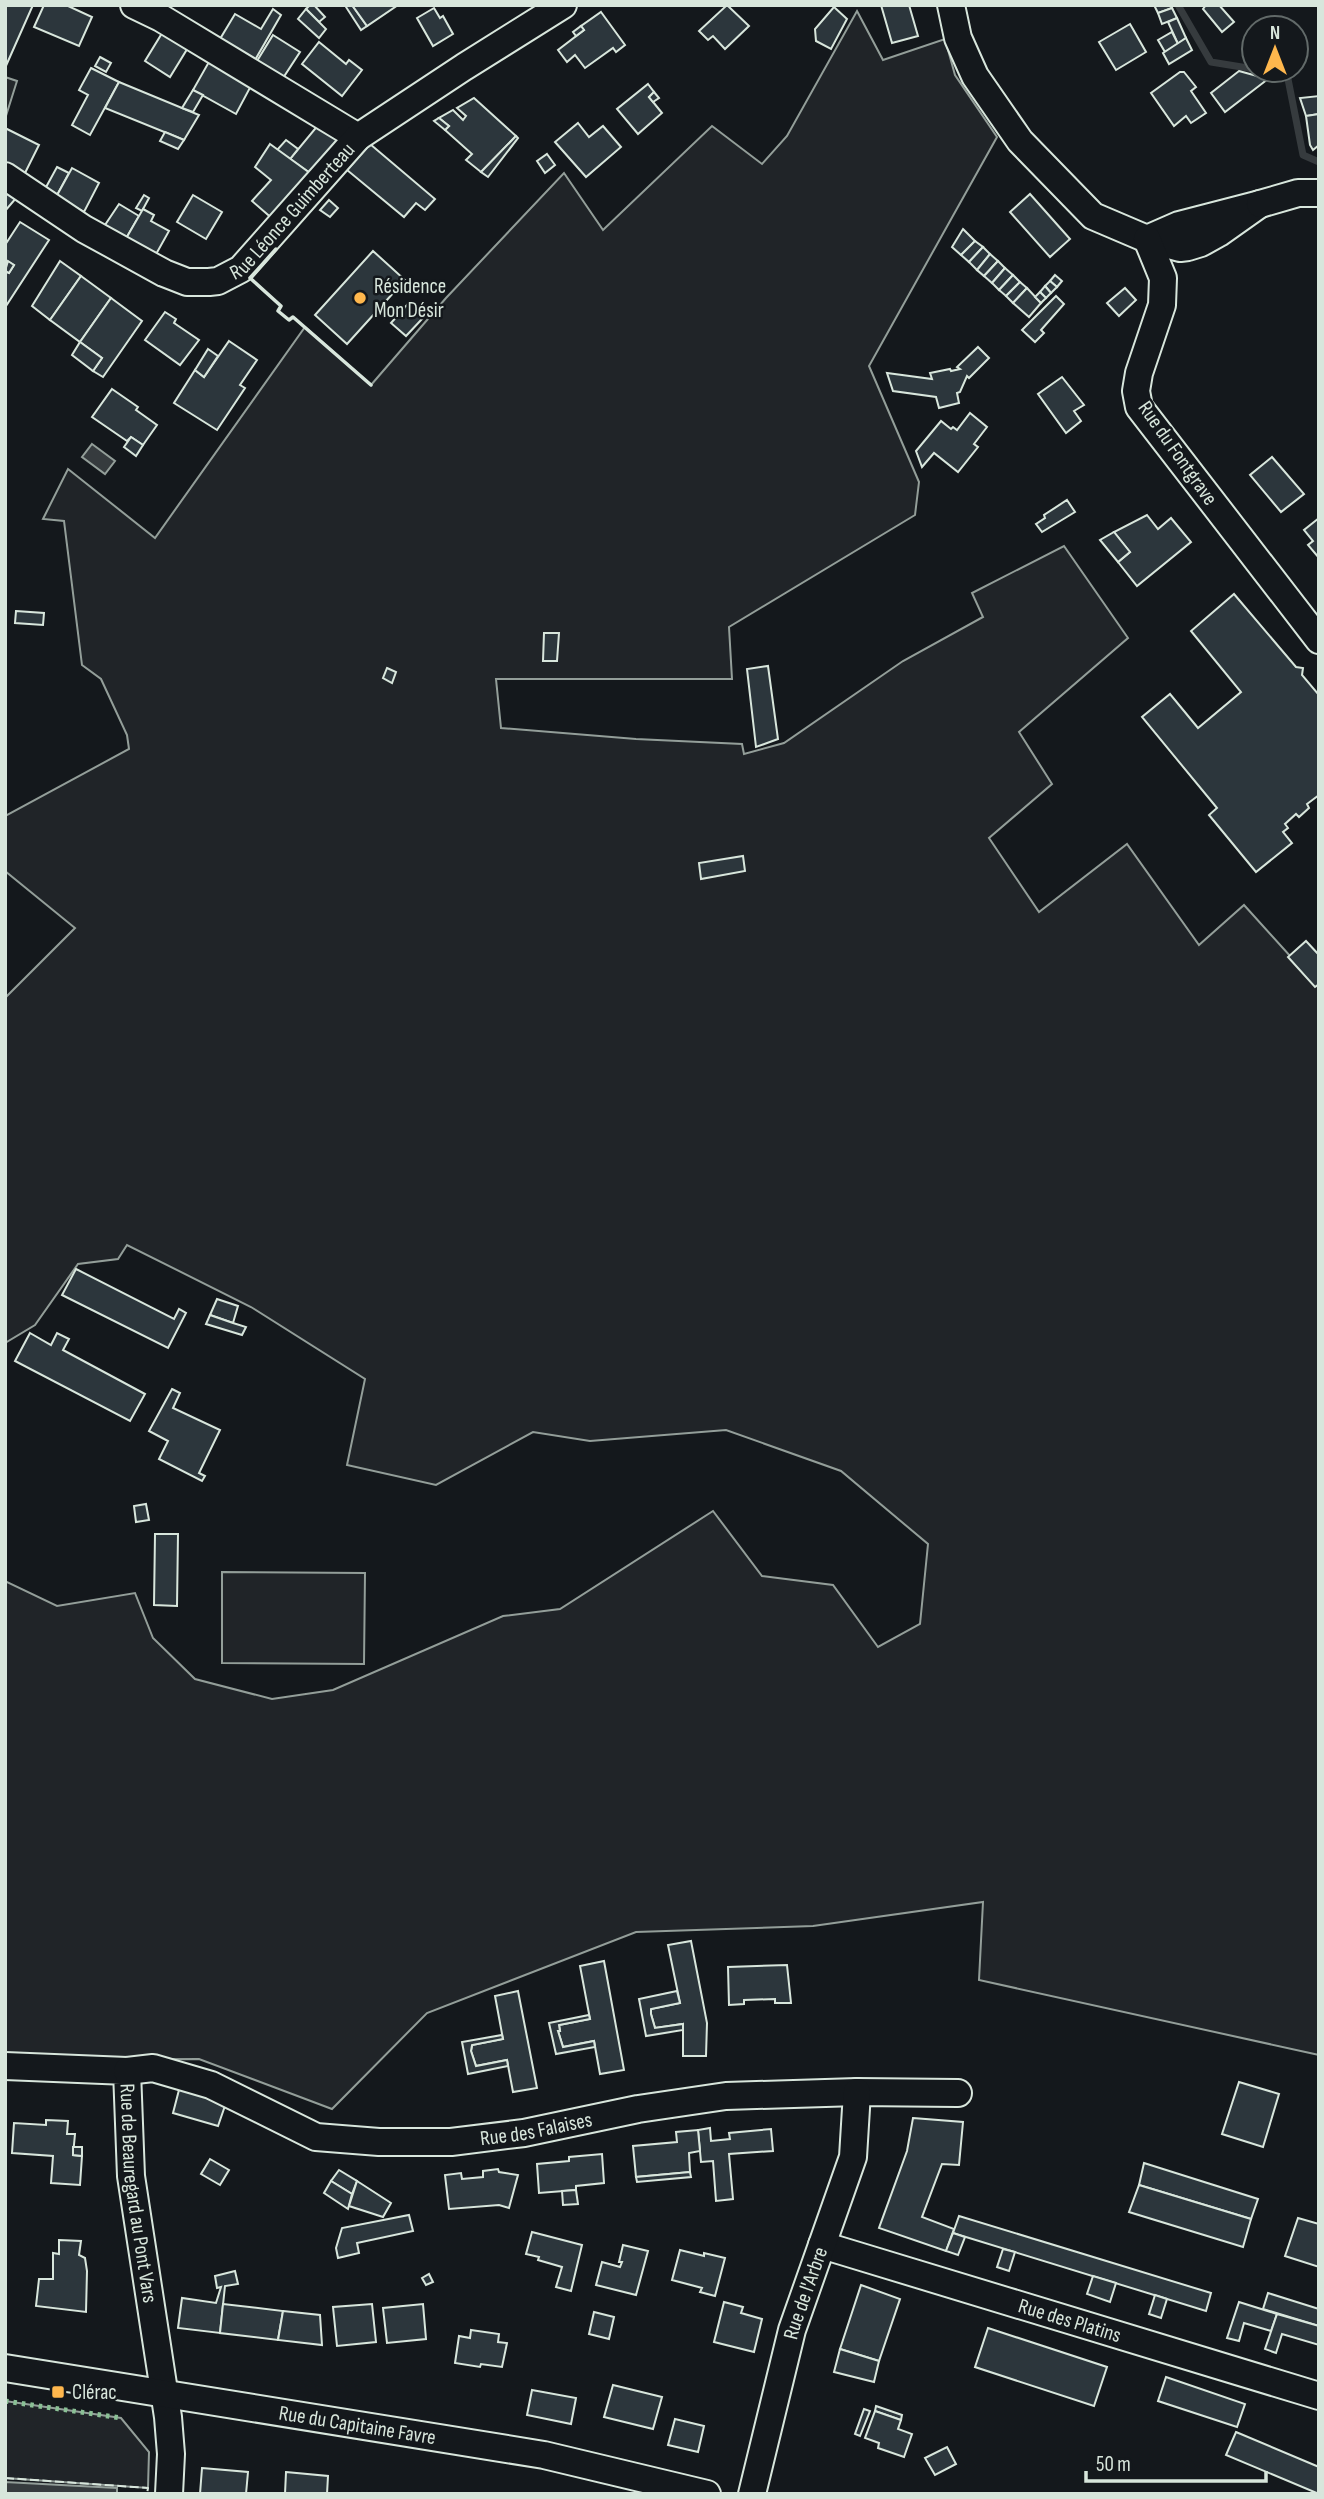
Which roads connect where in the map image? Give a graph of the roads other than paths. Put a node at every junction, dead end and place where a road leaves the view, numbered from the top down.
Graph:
1 (134, 5) edge
2 (563, 5) edge
3 (951, 5) edge
4 (358, 138) junction
5 (5, 176) edge
6 (1319, 193) edge
7 (1147, 239) junction
8 (1319, 640) edge
9 (5, 2066) edge
10 (127, 2071) junction
11 (857, 2092) junction
12 (958, 2093) dead end
13 (822, 2245) junction
14 (5, 2368) edge
15 (164, 2394) junction
16 (1319, 2396) edge
17 (169, 2494) edge
18 (707, 2494) edge
19 (752, 2494) edge

1 - 4 street
2 - 4 street, Rue Léonce Guimberteau
3 - 7 street
4 - 5 street, Rue Léonce Guimberteau
6 - 7 street
7 - 8 street, Rue du Fontgrave
9 - 10 street, Rue de Beauregard au Pont Vars
10 - 11 street, Rue des Falaises
10 - 15 street, Rue de Beauregard au Pont Vars
11 - 12 street, Rue des Falaises
11 - 13 street, Rue de l'Arbre
13 - 16 street, Rue des Platins
13 - 19 street, Rue de l'Arbre
14 - 15 street, Rue du Capitaine Favre
15 - 17 street, Rue de Beauregard au Pont Vars
15 - 18 street, Rue du Capitaine Favre

